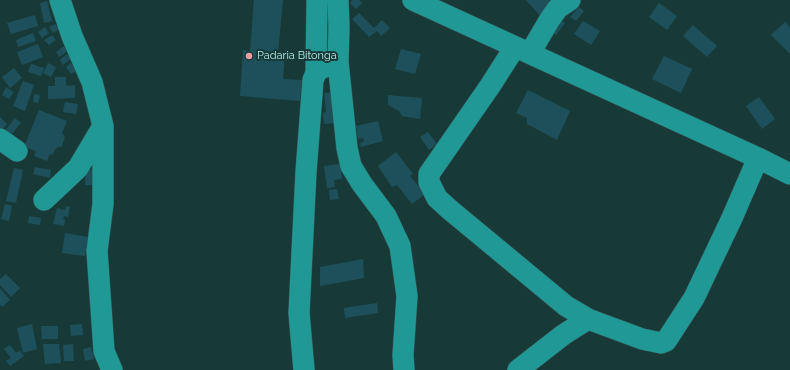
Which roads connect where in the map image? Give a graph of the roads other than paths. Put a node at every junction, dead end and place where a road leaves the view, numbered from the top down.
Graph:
1 (60, 0) edge
2 (318, 0) edge
3 (338, 0) edge
4 (413, 0) edge
5 (570, 0) edge
6 (523, 50) junction
7 (338, 62) junction
8 (316, 73) junction
9 (103, 126) junction
10 (0, 139) edge
11 (17, 151) dead end
12 (758, 158) junction
13 (790, 174) edge
14 (44, 200) dead end
15 (588, 319) junction
16 (112, 370) edge
17 (304, 370) edge
18 (404, 370) edge
19 (518, 370) edge

1 - 9 street
2 - 8 street
3 - 7 street
4 - 6 street
5 - 6 street
6 - 12 street
6 - 15 street
7 - 8 street
7 - 18 street
8 - 17 street
9 - 14 street
9 - 16 street
10 - 11 street
12 - 13 street
12 - 15 street
15 - 19 street

